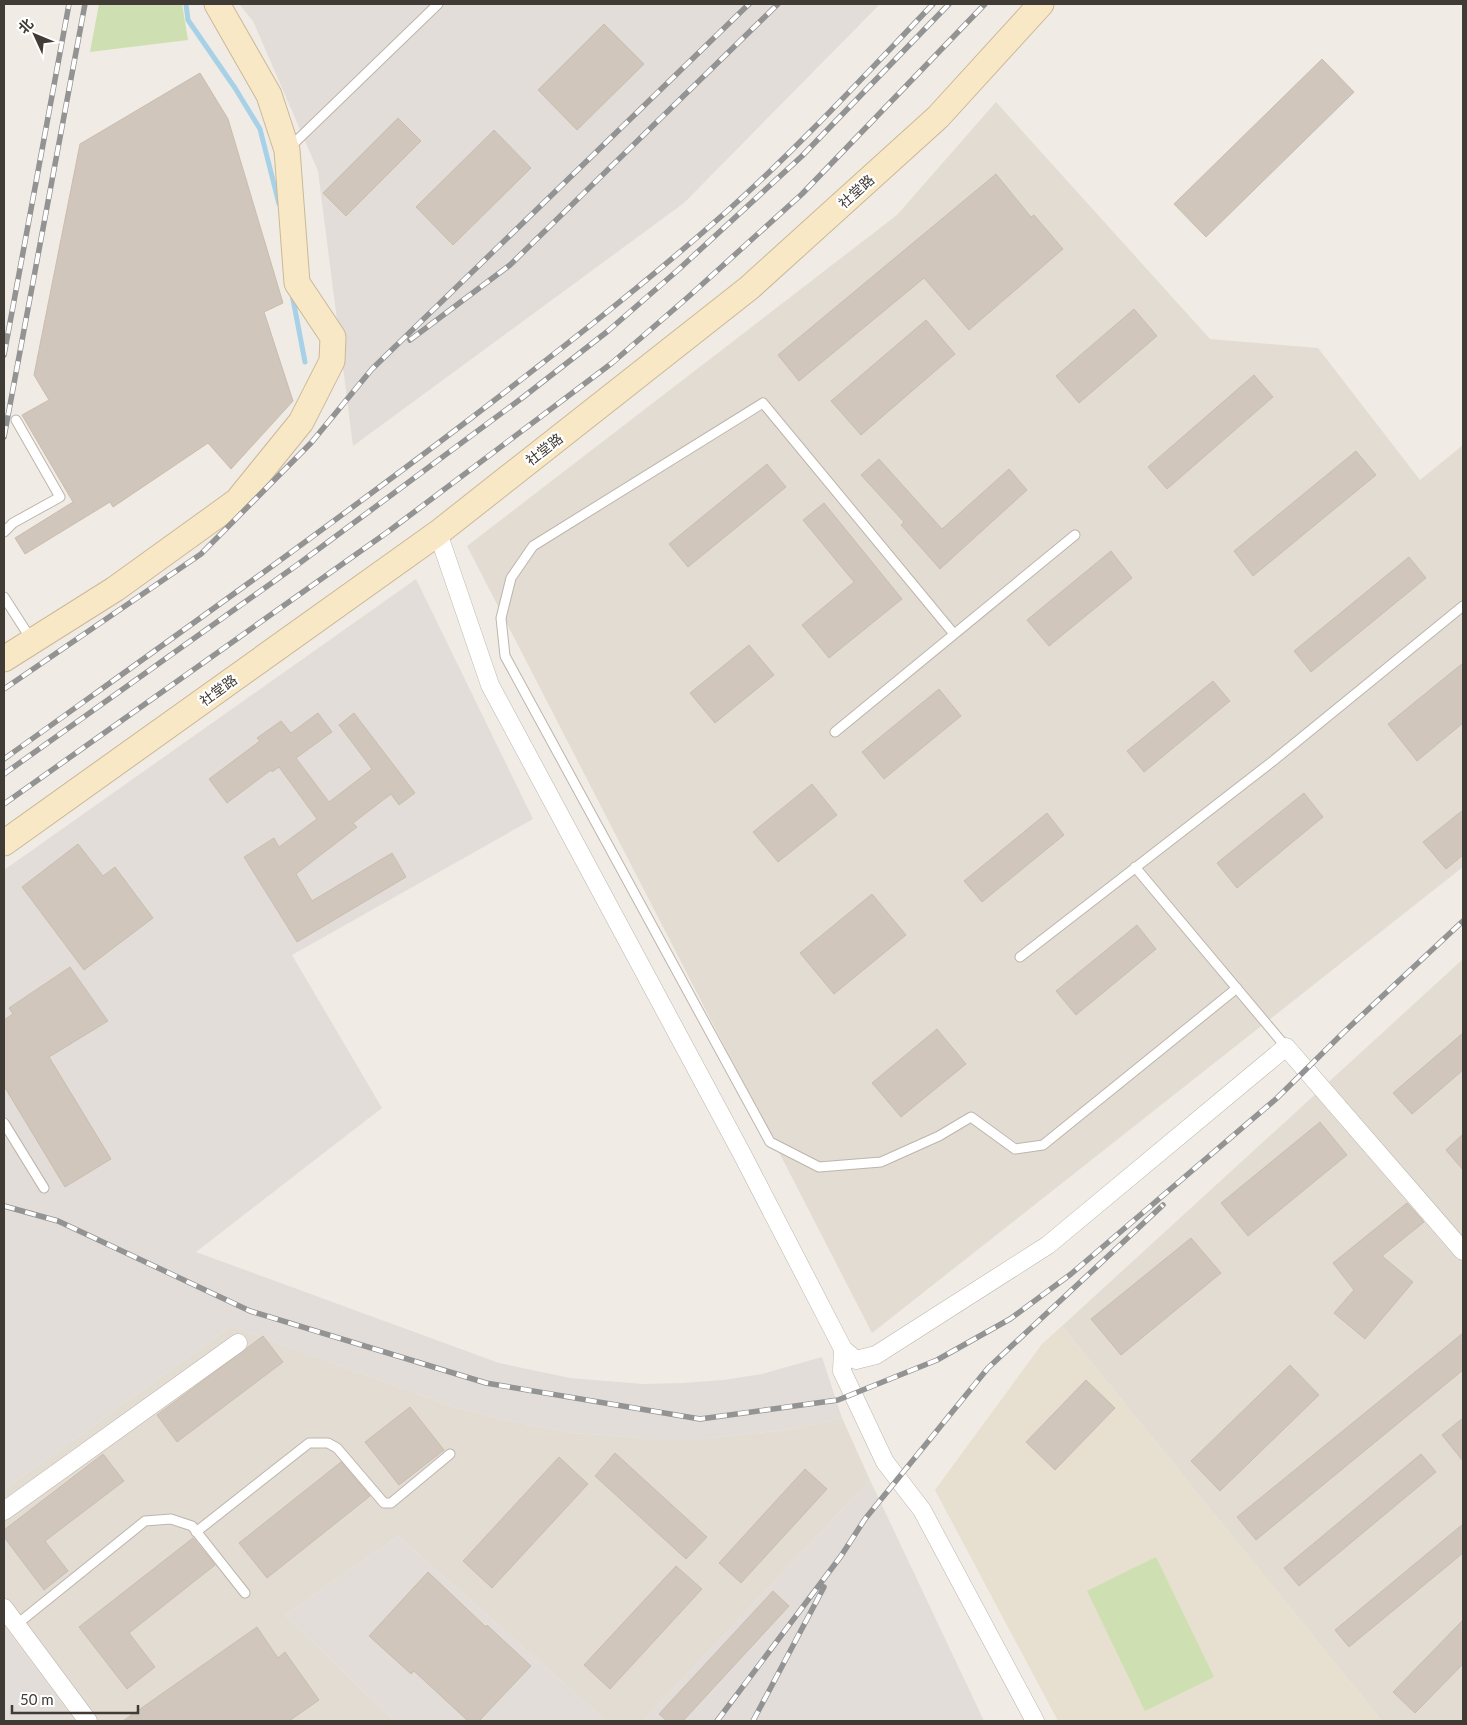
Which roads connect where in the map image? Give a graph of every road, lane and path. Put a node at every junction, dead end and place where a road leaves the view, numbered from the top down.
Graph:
1 (217, 4) edge
2 (438, 4) edge
3 (1042, 4) edge
4 (288, 150) junction
5 (16, 420) dead end
6 (4, 532) edge
7 (438, 533) junction
8 (1074, 535) dead end
9 (4, 597) edge
10 (1463, 606) edge
11 (954, 634) junction
12 (32, 641) junction
13 (4, 659) edge
14 (835, 732) dead end
15 (4, 843) edge
16 (1135, 867) junction
17 (1020, 957) dead end
18 (1236, 988) junction
19 (1286, 1047) junction
20 (4, 1124) edge
21 (44, 1188) dead end
22 (1463, 1251) edge
23 (238, 1344) dead end
24 (843, 1349) junction
25 (450, 1454) dead end
26 (4, 1512) edge
27 (196, 1532) junction
28 (245, 1593) dead end
29 (4, 1608) edge
30 (16, 1625) junction
31 (88, 1721) edge
32 (1035, 1721) edge

1 - 4 street
2 - 4 lane
3 - 7 street, 社堂路
4 - 12 street
5 - 6 lane
7 - 15 street, 社堂路
7 - 24 street
8 - 11 lane
9 - 12 lane
10 - 16 lane
11 - 14 lane
11 - 18 lane
12 - 13 street
16 - 17 lane
16 - 18 lane
18 - 19 lane
19 - 22 street
19 - 24 street
20 - 21 lane
23 - 26 street
24 - 32 street
25 - 27 lane
27 - 28 lane
27 - 30 lane
29 - 30 street
30 - 31 street

